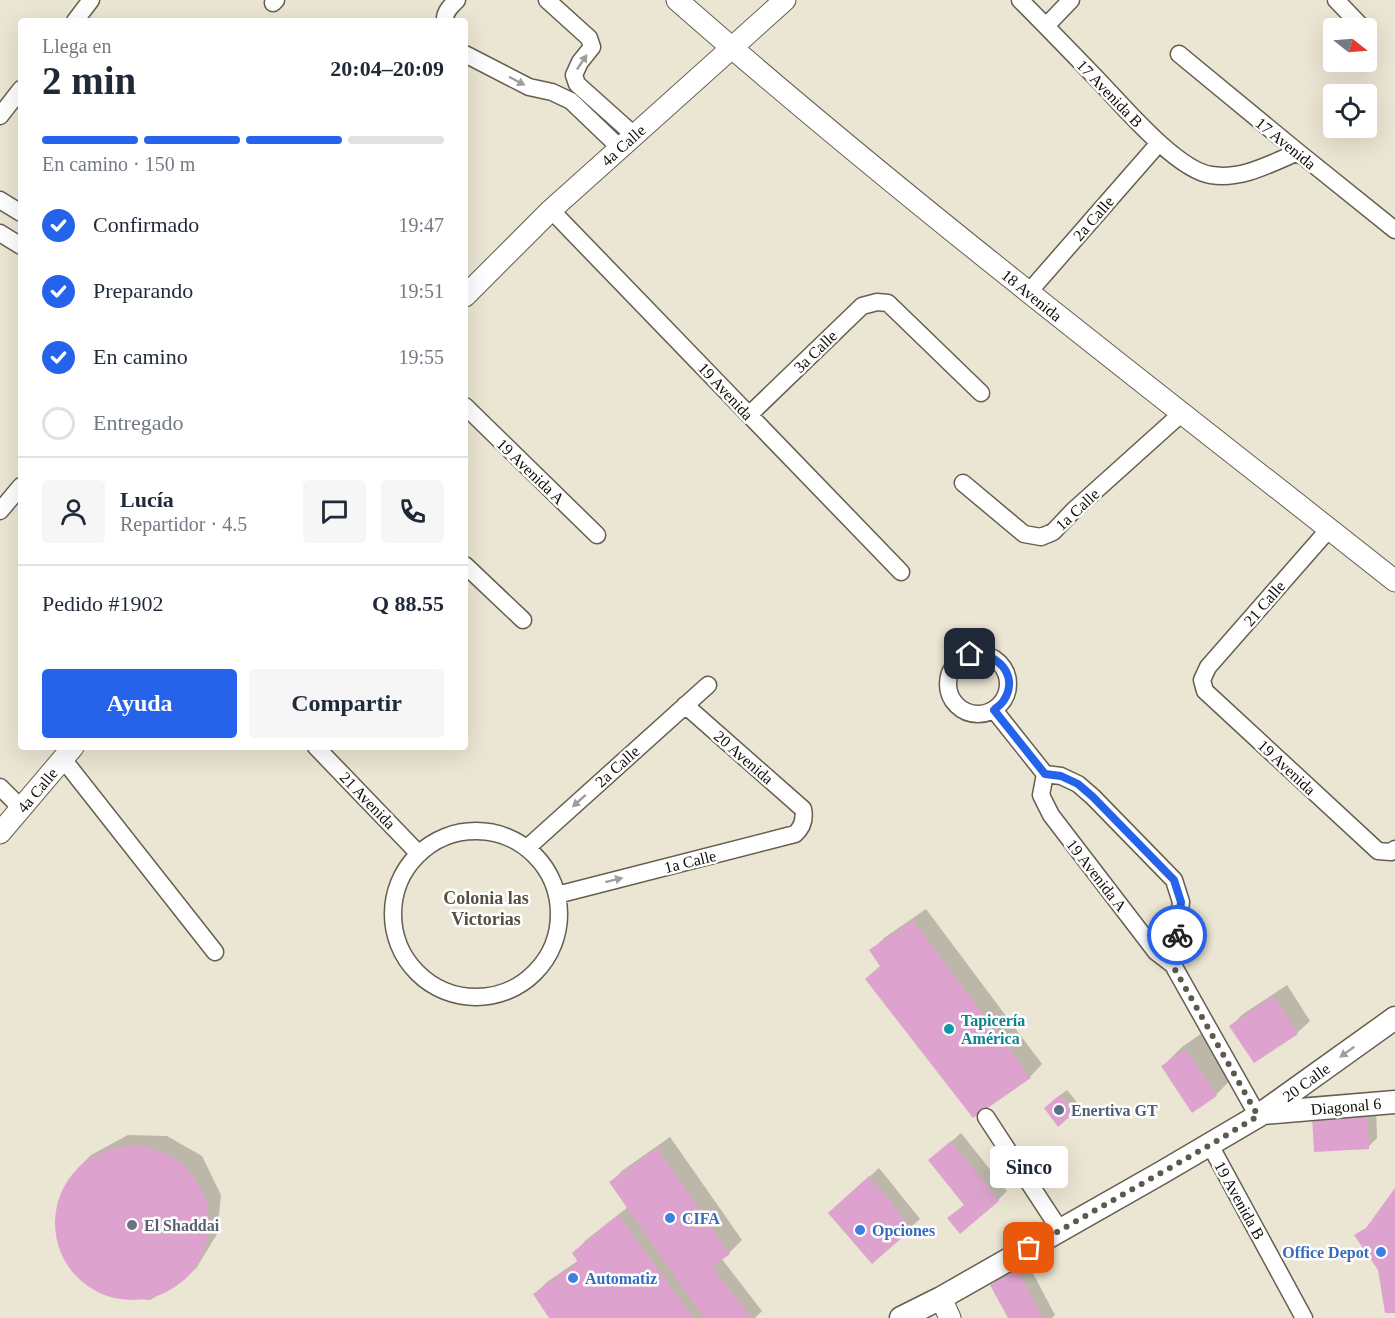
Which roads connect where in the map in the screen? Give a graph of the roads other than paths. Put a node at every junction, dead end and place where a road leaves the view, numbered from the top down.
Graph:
1 (91, 0) edge
2 (458, 0) edge
3 (548, 0) edge
4 (677, 0) edge
5 (785, 0) edge
6 (1020, 0) edge
7 (1071, 0) edge
8 (1336, 0) edge
9 (77, 18) edge
10 (445, 18) edge
11 (1353, 18) edge
12 (1046, 26) junction
13 (732, 48) junction
14 (1179, 54) dead end
15 (468, 56) edge
16 (18, 93) edge
17 (0, 116) edge
18 (627, 141) junction
19 (1159, 143) junction
20 (1298, 152) junction
21 (0, 200) edge
22 (551, 210) junction
23 (18, 211) edge
24 (1395, 230) edge
25 (0, 232) edge
26 (18, 244) edge
27 (468, 293) edge
28 (1028, 293) junction
29 (981, 393) dead end
30 (468, 409) edge
31 (1182, 413) junction
32 (749, 415) junction
33 (963, 483) dead end
34 (18, 490) edge
35 (0, 511) edge
36 (1329, 529) junction
37 (597, 535) dead end
38 (468, 568) edge
39 (901, 572) dead end
40 (1395, 581) edge
41 (523, 620) dead end
42 (1202, 680) joint
43 (708, 684) dead end
44 (685, 705) junction
45 (994, 710) dead end
46 (319, 750) edge
47 (68, 753) edge
48 (1045, 774) junction
49 (0, 788) edge
50 (21, 808) junction
51 (803, 809) joint
52 (0, 833) edge
53 (527, 848) junction
54 (1395, 849) edge
55 (419, 854) junction
56 (557, 895) junction
57 (215, 952) dead end
58 (1173, 966) junction
59 (1395, 1018) edge
60 (1395, 1102) edge
61 (1260, 1114) junction
62 (986, 1117) dead end
63 (1210, 1145) junction
64 (1060, 1230) junction
65 (946, 1308) edge
66 (901, 1318) edge
67 (1304, 1318) edge

1 - 9 street
2 - 10 street
18 -> 3 street
4 - 13 street, 18 Avenida
5 - 13 street, 4a Calle
6 - 12 street, 17 Avenida B
7 - 12 street
8 - 11 street
12 - 19 street, 17 Avenida B
13 - 18 street, 4a Calle
13 - 28 street, 18 Avenida
14 - 20 street, 17 Avenida
15 -> 18 street
16 - 17 street
18 - 22 street, 4a Calle
19 - 20 street, 17 Avenida B
19 - 28 street, 2a Calle
20 - 24 street, 17 Avenida
21 - 23 street
22 - 27 street, 4a Calle
22 - 32 street, 19 Avenida
25 - 26 street
28 - 31 street, 18 Avenida
29 - 32 street, 3a Calle
30 - 37 street, 19 Avenida A
31 - 33 street, 1a Calle
31 - 36 street, 18 Avenida
32 - 39 street, 19 Avenida
34 - 35 street
36 - 40 street, 18 Avenida
36 - 42 street, 21 Calle
38 - 41 street
42 - 54 street, 19 Avenida
43 - 44 street, 2a Calle
44 - 51 street, 20 Avenida
44 -> 53 street, 2a Calle
45 - 48 street
46 - 55 street, 21 Avenida
47 - 50 street, 4a Calle
47 - 57 street
48 - 58 street, 19 Avenida A
48 - 58 street
49 - 50 street
50 - 52 street, 4a Calle
56 -> 51 street, 1a Calle
53 - 55 street
53 - 56 street
55 - 56 street
58 - 61 street, 19 Avenida A
59 -> 61 main road, 20 Calle
60 - 61 main road, Diagonal 6
61 - 63 main road, 20 Calle
62 - 64 street
63 - 64 main road, 20 Calle
63 - 67 street, 19 Avenida B
64 - 65 main road, 20 Calle
65 - 66 main road, 20 Calle

